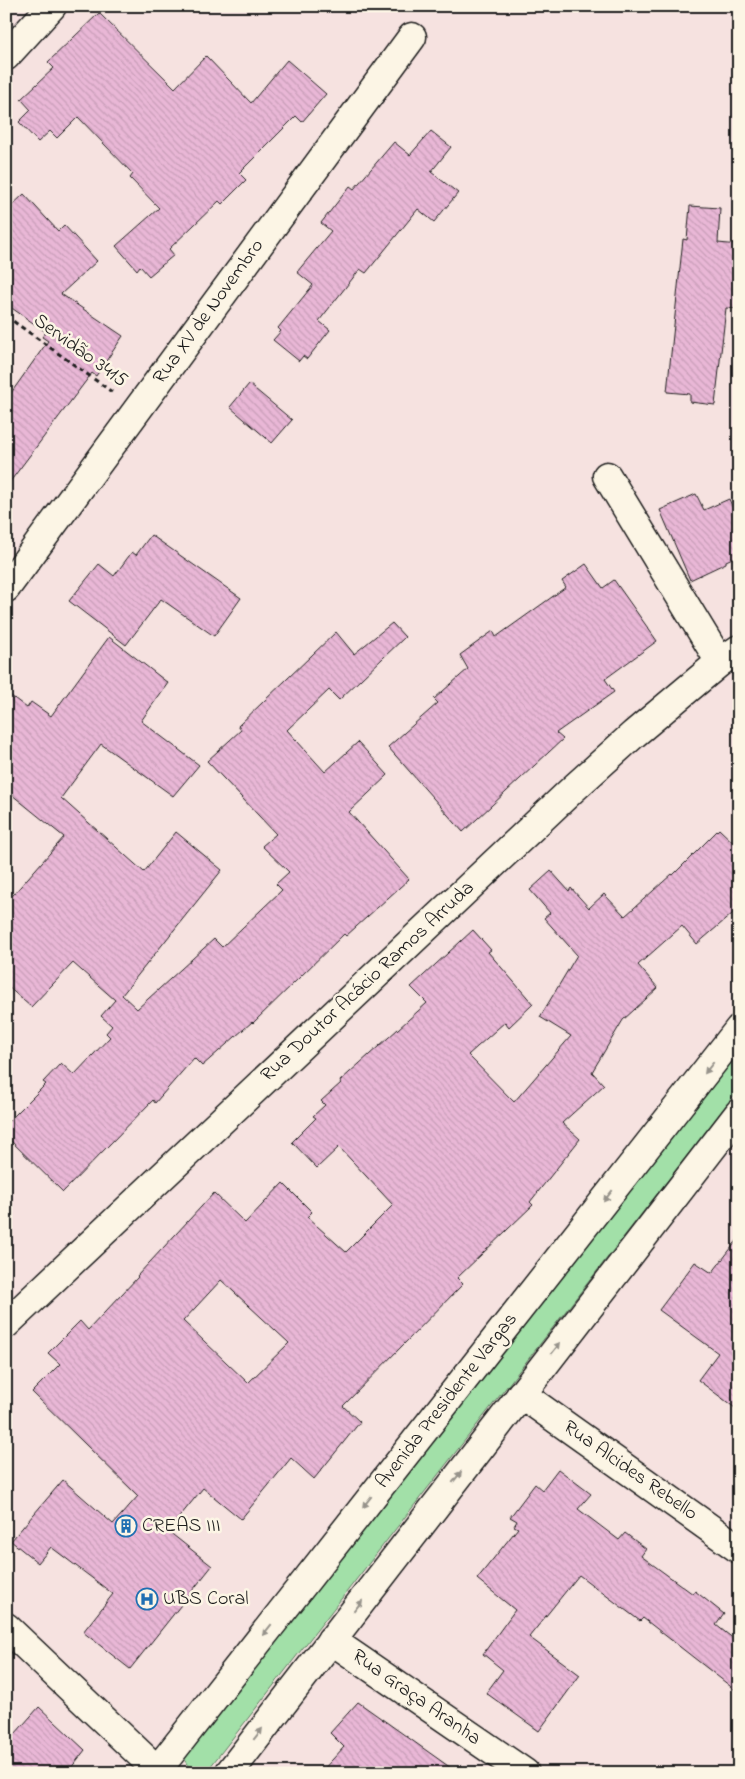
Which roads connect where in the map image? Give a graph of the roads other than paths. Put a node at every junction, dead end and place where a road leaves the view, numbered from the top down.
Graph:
1 (52, 6) edge
2 (412, 37) dead end
3 (6, 56) edge
4 (607, 476) dead end
5 (6, 588) edge
6 (729, 656) edge
7 (739, 1030) edge
8 (737, 1117) edge
9 (6, 1324) edge
10 (521, 1394) junction
11 (739, 1549) edge
12 (6, 1627) edge
13 (331, 1640) junction
14 (157, 1772) edge
15 (229, 1773) edge
16 (525, 1773) edge

1 - 3 street
2 - 5 street, Rua XV de Novembro
4 - 6 street
6 - 9 street, Rua Doutor Acácio Ramos Arruda
7 -> 14 street, Avenida Presidente Vargas
10 -> 8 street
10 - 11 street, Rua Alcides Rebello
13 -> 10 street
12 - 14 street
15 -> 13 street
13 - 16 street, Rua Graça Aranha

